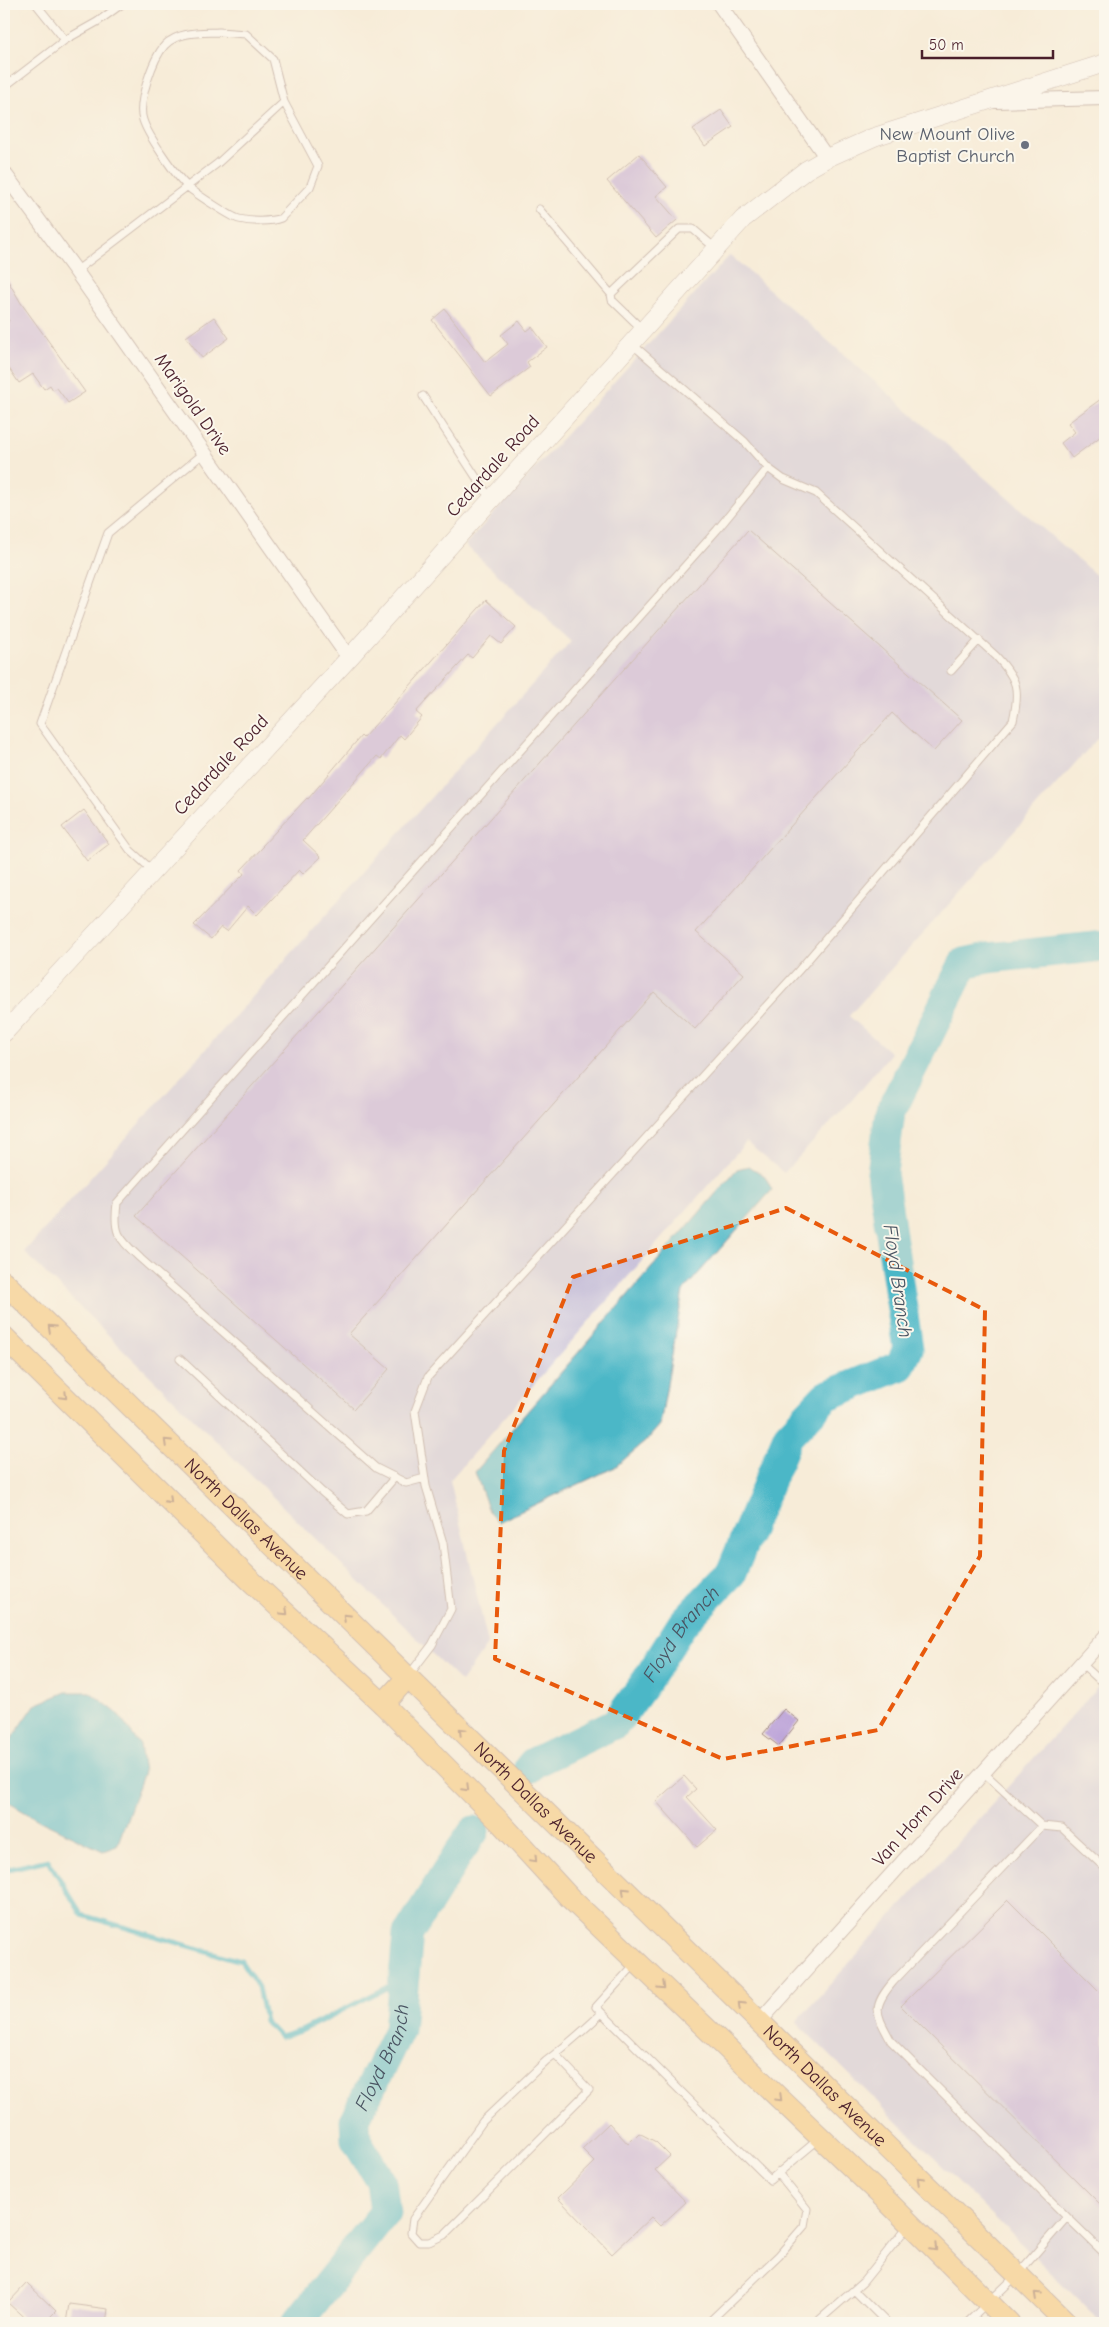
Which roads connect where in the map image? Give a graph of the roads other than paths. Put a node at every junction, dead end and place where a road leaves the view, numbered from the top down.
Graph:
1 (36, 4) edge
2 (122, 4) edge
3 (719, 4) edge
4 (65, 40) junction
5 (1105, 63) edge
6 (4, 86) edge
7 (1105, 98) edge
8 (284, 102) junction
9 (986, 102) junction
10 (827, 158) junction
11 (4, 174) edge
12 (188, 186) junction
13 (539, 209) dead end
14 (716, 248) junction
15 (76, 271) junction
16 (611, 294) junction
17 (637, 337) junction
18 (423, 396) dead end
19 (204, 453) junction
20 (768, 468) junction
21 (491, 500) junction
22 (979, 640) junction
23 (349, 658) junction
24 (951, 671) dead end
25 (152, 870) junction
26 (4, 1033) edge
27 (4, 1282) edge
28 (4, 1337) edge
29 (180, 1359) dead end
30 (395, 1478) junction
31 (425, 1478) junction
32 (1105, 1636) edge
33 (1082, 1663) junction
34 (407, 1678) junction
35 (1105, 1685) edge
36 (383, 1704) junction
37 (983, 1772) junction
38 (1042, 1826) junction
39 (1105, 1868) edge
40 (637, 1962) junction
41 (602, 2013) junction
42 (759, 2022) junction
43 (555, 2054) junction
44 (820, 2137) junction
45 (778, 2173) junction
46 (1067, 2217) junction
47 (910, 2224) junction
48 (1105, 2254) edge
49 (1016, 2276) junction
50 (854, 2290) junction
51 (988, 2302) junction
52 (708, 2323) edge
53 (816, 2323) edge
54 (887, 2323) edge
55 (967, 2323) edge
56 (1010, 2323) edge
57 (1067, 2323) edge

1 - 4 lane
2 - 4 lane
3 - 10 street
4 - 6 lane
5 - 9 street, Cedardale Road
7 - 9 street
8 - 12 lane
8 - 12 lane
8 - 12 lane
9 - 10 street, Cedardale Road
10 - 14 street, Cedardale Road
11 - 15 street, Marigold Drive
12 - 15 lane
13 - 16 lane
14 - 16 lane
14 - 17 street, Cedardale Road
15 - 19 street, Marigold Drive
16 - 17 lane
17 - 20 lane
17 - 21 street, Cedardale Road
18 - 21 lane
19 - 23 street, Marigold Drive
19 - 25 lane
20 - 22 lane
20 - 30 lane
21 - 23 street, Cedardale Road
22 - 24 lane
22 - 31 lane
23 - 25 street, Cedardale Road
25 - 26 street, Cedardale Road
34 -> 27 main road, North Dallas Avenue
28 -> 36 main road, North Dallas Avenue
29 - 30 lane
30 - 31 lane
31 - 34 lane
32 - 33 street, Van Horn Drive
33 - 35 lane
33 - 37 street, Van Horn Drive
34 - 36 main road
42 -> 34 main road, North Dallas Avenue
36 -> 40 main road, North Dallas Avenue
37 - 38 lane
37 - 42 street, Van Horn Drive
38 - 39 lane
38 - 46 lane
40 - 41 lane
40 -> 44 main road, North Dallas Avenue
41 - 43 lane
41 - 45 lane
49 -> 42 main road, North Dallas Avenue
43 - 43 lane
44 - 45 lane
44 - 47 main road, North Dallas Avenue
45 - 52 lane
46 - 48 lane
46 - 49 lane
47 - 50 lane
47 -> 51 main road, North Dallas Avenue
49 - 51 lane
57 -> 49 main road, North Dallas Avenue
50 - 53 lane
50 - 54 lane
51 - 55 lane
51 - 56 main road, North Dallas Avenue

